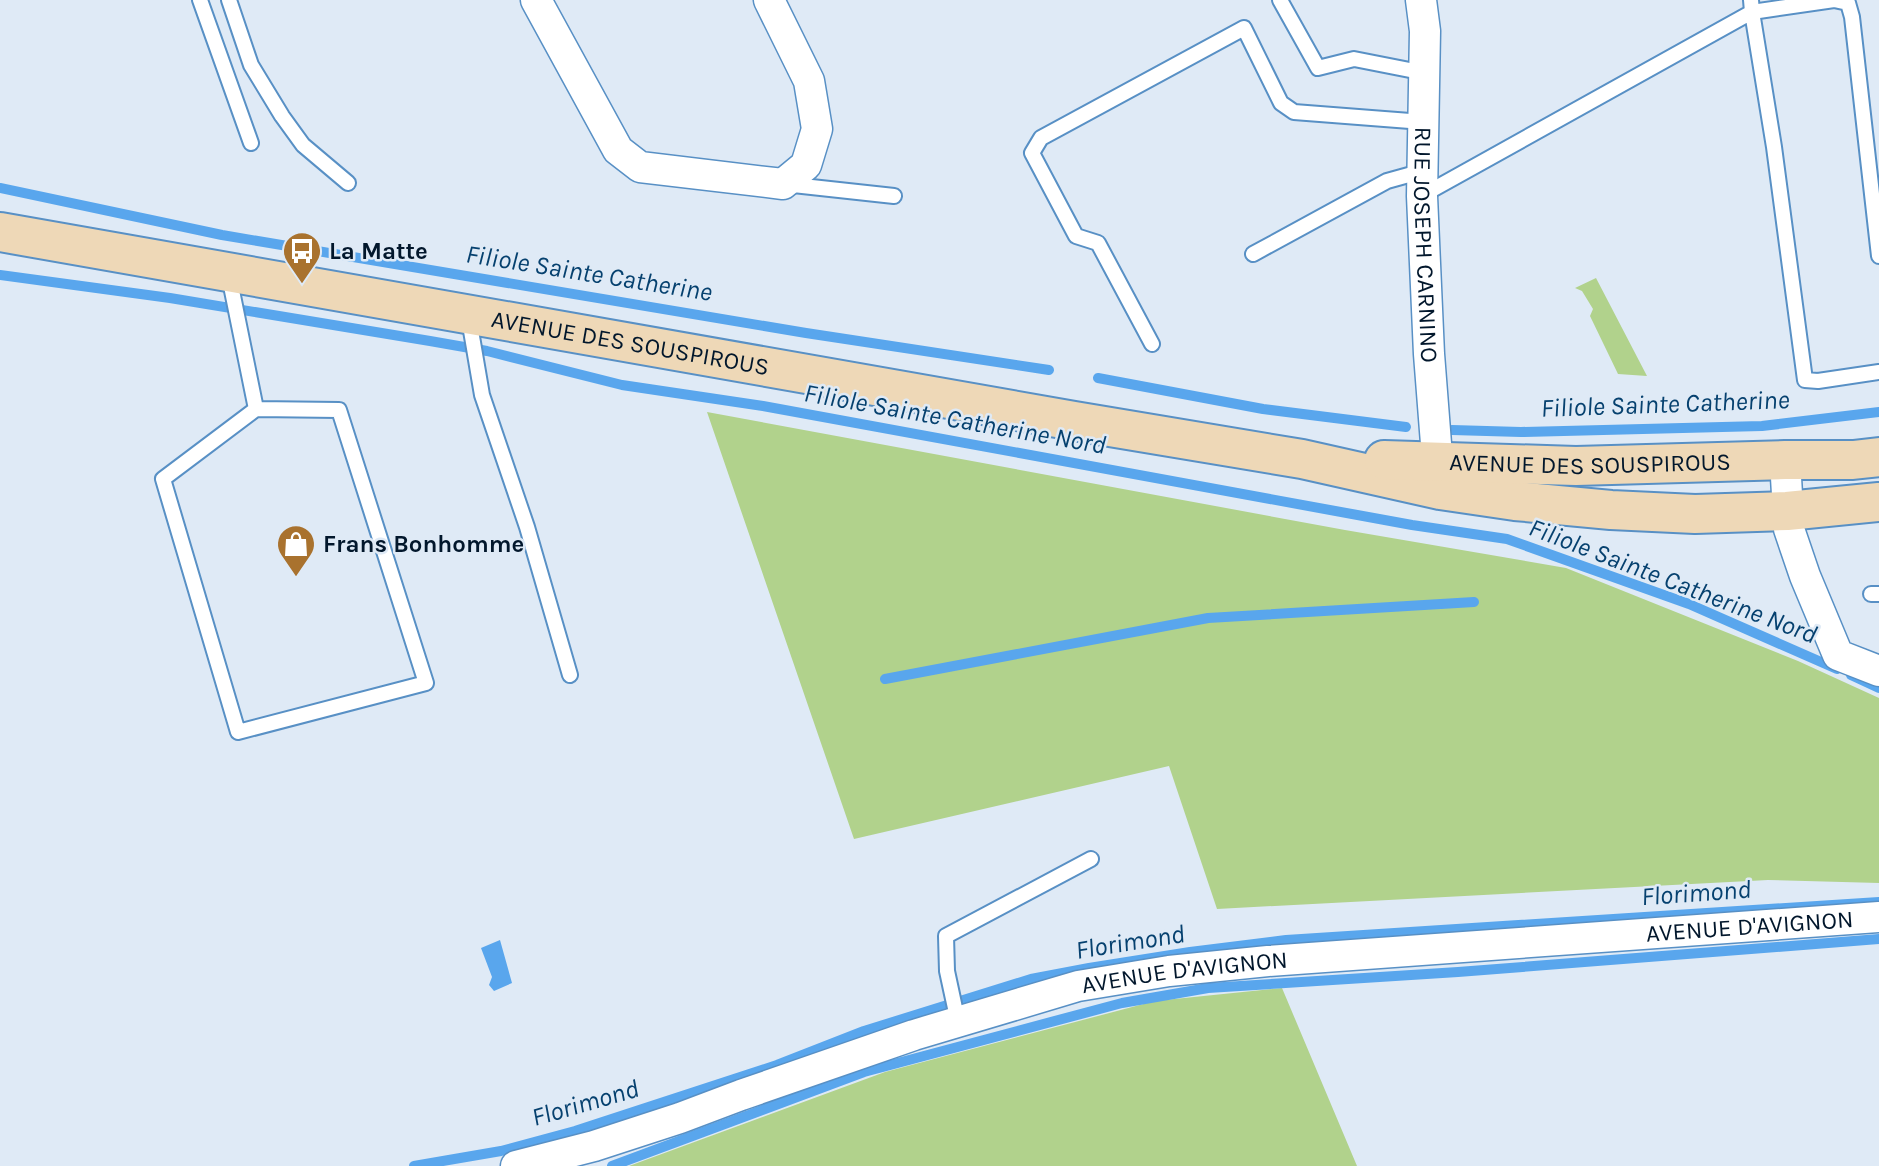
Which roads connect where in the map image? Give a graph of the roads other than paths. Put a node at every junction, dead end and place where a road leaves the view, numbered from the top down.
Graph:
1 (200, 0) edge
2 (229, 0) edge
3 (536, 0) edge
4 (769, 0) edge
5 (1280, 0) edge
6 (1421, 0) edge
7 (1752, 6) edge
8 (1425, 73) junction
9 (1423, 122) junction
10 (251, 143) dead end
11 (348, 183) dead end
12 (783, 184) junction
13 (1422, 184) junction
14 (894, 196) dead end
15 (0, 232) edge
16 (1253, 254) dead end
17 (1879, 256) edge
18 (229, 272) junction
19 (468, 314) junction
20 (1152, 344) dead end
21 (1879, 372) edge
22 (257, 408) junction
23 (1879, 457) edge
24 (1785, 460) junction
25 (1438, 475) junction
26 (1879, 502) edge
27 (1787, 511) junction
28 (1879, 671) edge
29 (570, 675) dead end
30 (1091, 859) dead end
31 (1879, 917) edge
32 (958, 1022) junction
33 (516, 1166) edge

1 - 10 lane
2 - 11 lane
3 - 12 street
4 - 12 street
5 - 8 lane
6 - 8 street, RUE JOSEPH CARNINO
7 - 13 lane
7 - 17 lane
7 - 21 lane
8 - 9 street, RUE JOSEPH CARNINO
9 - 13 street, RUE JOSEPH CARNINO
9 - 20 lane
12 - 14 lane
13 - 16 lane
13 - 25 street, RUE JOSEPH CARNINO
15 - 18 main road, AVENUE DES SOUSPIROUS
18 - 19 main road, AVENUE DES SOUSPIROUS
18 - 22 lane
19 - 25 main road, AVENUE DES SOUSPIROUS
19 - 29 lane
22 - 22 lane
23 - 24 main road, AVENUE DES SOUSPIROUS
24 - 25 main road, AVENUE DES SOUSPIROUS
24 - 27 street
25 - 27 main road, AVENUE DES SOUSPIROUS
26 - 27 main road, AVENUE DES SOUSPIROUS
27 - 28 street
30 - 32 lane
31 - 32 street, AVENUE D'AVIGNON
32 - 33 street, AVENUE D'AVIGNON

